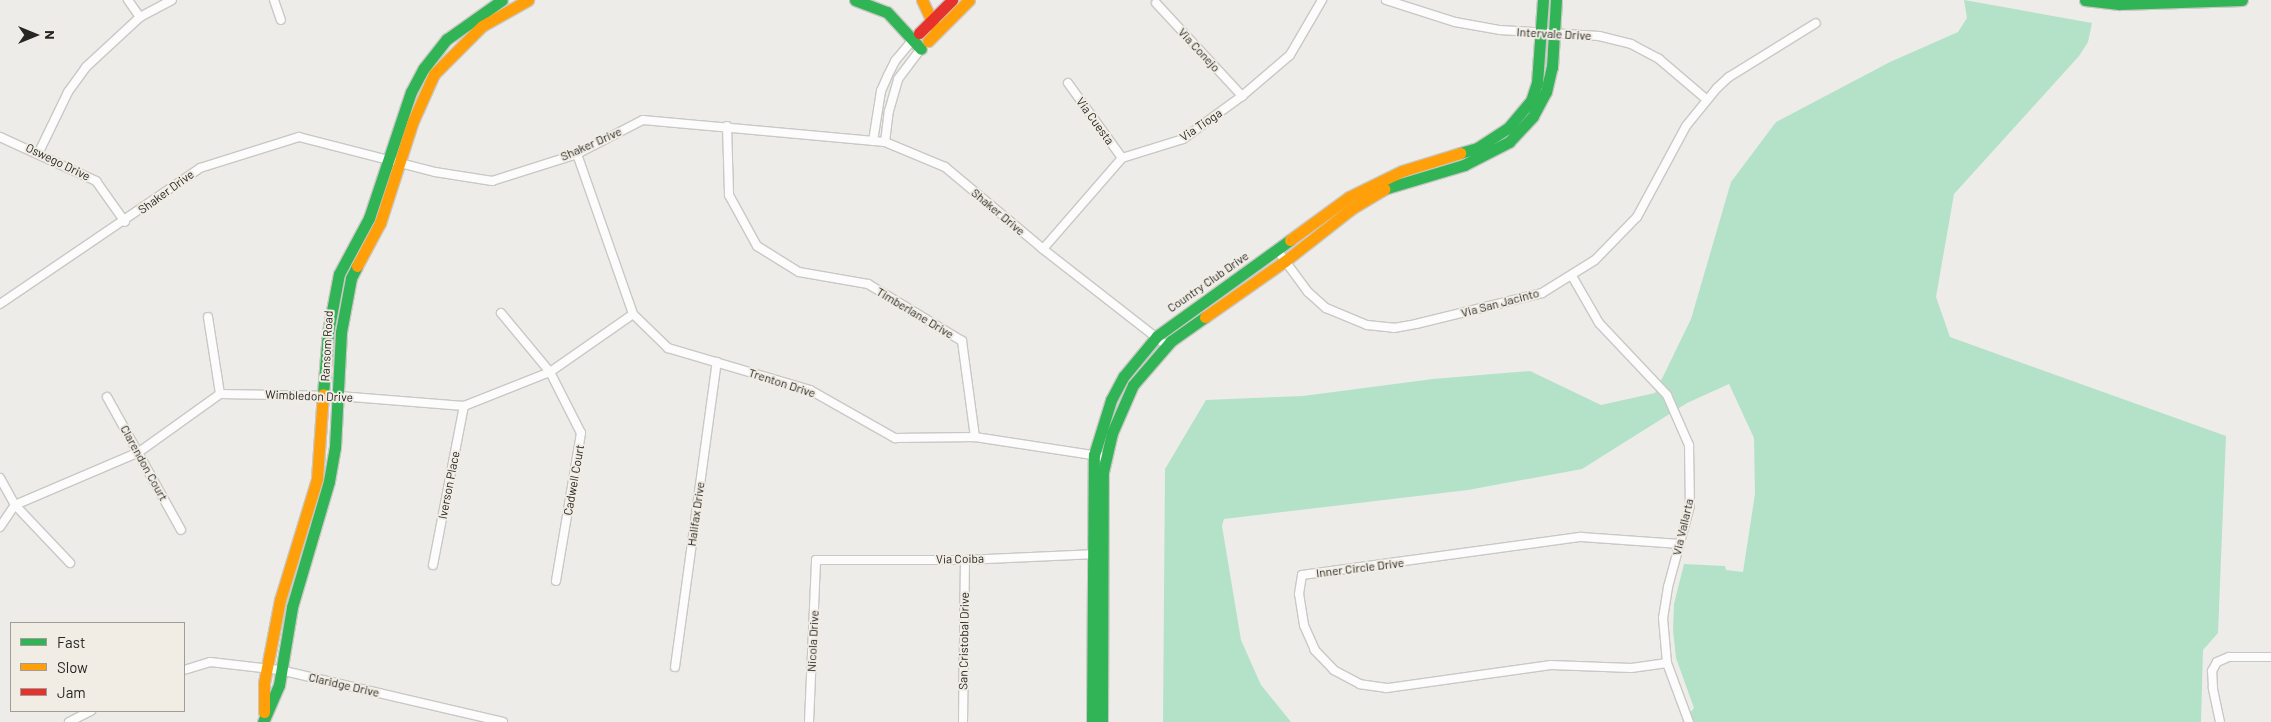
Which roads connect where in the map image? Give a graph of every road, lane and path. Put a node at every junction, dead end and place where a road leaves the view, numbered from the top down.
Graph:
1 (128, 0) edge
2 (172, 0) edge
3 (274, 0) edge
4 (502, 0) edge
5 (528, 0) edge
6 (855, 0) edge
7 (922, 0) edge
8 (952, 0) edge
9 (969, 0) edge
10 (1322, 0) edge
11 (1386, 0) edge
12 (1542, 0) edge
13 (1556, 0) edge
14 (2085, 0) edge
15 (2242, 0) edge
16 (1156, 3) dead end
17 (140, 17) junction
18 (281, 20) dead end
19 (932, 20) junction
20 (1816, 23) dead end
21 (1542, 34) junction
22 (1554, 34) junction
23 (915, 36) junction
24 (929, 41) junction
25 (1068, 83) dead end
26 (1242, 96) junction
27 (1706, 99) junction
28 (727, 126) junction
29 (0, 137) edge
30 (873, 141) junction
31 (885, 142) junction
32 (39, 152) junction
33 (577, 154) junction
34 (1122, 158) junction
35 (395, 161) junction
36 (125, 222) junction
37 (1043, 250) junction
38 (1277, 250) junction
39 (1285, 261) junction
40 (1572, 276) junction
41 (0, 304) edge
42 (501, 313) dead end
43 (633, 314) junction
44 (208, 317) dead end
45 (1157, 336) junction
46 (1167, 346) junction
47 (717, 362) junction
48 (550, 372) junction
49 (220, 394) junction
50 (325, 395) junction
51 (338, 396) junction
52 (107, 397) dead end
53 (464, 406) junction
54 (975, 437) junction
55 (138, 452) junction
56 (1100, 456) junction
57 (0, 478) edge
58 (15, 505) junction
59 (0, 527) edge
60 (181, 530) dead end
61 (1680, 544) junction
62 (1097, 554) junction
63 (816, 560) joint
64 (965, 560) junction
65 (70, 563) dead end
66 (433, 565) dead end
67 (556, 581) dead end
68 (2271, 657) edge
69 (1668, 663) junction
70 (675, 666) dead end
71 (268, 669) junction
72 (185, 670) edge
73 (280, 670) junction
74 (89, 712) edge
75 (264, 720) edge
76 (69, 722) edge
77 (503, 722) edge
78 (809, 722) edge
79 (963, 722) edge
80 (1092, 722) edge
81 (1102, 722) edge
82 (1689, 722) edge
83 (2220, 722) edge

1 - 17 street
2 - 17 street
3 - 18 street
4 - 35 street, Ransom Road
5 - 35 street, Ransom Road
6 - 23 street
7 - 19 street
8 - 19 street
9 - 24 street
10 - 26 street, Via Tioga
11 - 21 street, Intervale Drive
12 - 21 street, Country Club Drive
13 - 22 street, Country Club Drive
14 - 15 street
16 - 26 street, Via Conejo
17 - 32 street
19 - 23 street
19 - 24 street
20 - 27 street, Via San Jacinto
21 - 22 street, Intervale Drive
21 - 38 street, Country Club Drive
22 - 27 street, Intervale Drive
22 - 39 street, Country Club Drive
23 - 24 street
23 - 30 street
24 - 31 street
25 - 34 street, Via Cuesta
26 - 34 street, Via Tioga
27 - 40 street, Via San Jacinto
28 - 30 street, Shaker Drive
28 - 33 street, Shaker Drive
28 - 54 street, Timberlane Drive
29 - 32 street, Oswego Drive
30 - 31 street, Shaker Drive
31 - 37 street, Shaker Drive
32 - 36 street, Oswego Drive
33 - 35 street, Shaker Drive
33 - 43 street, Trenton Drive
34 - 37 street
35 - 36 street, Shaker Drive
35 - 50 street, Ransom Road
35 - 51 street, Ransom Road
36 - 41 street, Shaker Drive
37 - 45 street, Shaker Drive
38 - 39 street, Via San Jacinto
38 - 45 street, Country Club Drive
39 - 40 street, Via San Jacinto
39 - 46 street, Country Club Drive
40 - 61 street, Via Vallarta
42 - 48 street, Cadwell Court
43 - 47 street, Trenton Drive
43 - 48 street, Wimbledon Drive
44 - 49 street
45 - 46 street, Shaker Drive
45 - 56 street, Country Club Drive
46 - 56 street, Country Club Drive
47 - 54 street, Trenton Drive
47 - 70 street, Halifax Drive
48 - 53 street, Wimbledon Drive
48 - 67 street, Cadwell Court
49 - 50 street, Wimbledon Drive
49 - 55 street
50 - 51 street, Wimbledon Drive
50 - 71 street, Ransom Road
51 - 53 street, Wimbledon Drive
51 - 73 street, Ransom Road
52 - 55 street, Clarendon Court
53 - 66 street, Iverson Place
54 - 56 street, Trenton Drive
55 - 58 street
55 - 60 street, Clarendon Court
56 - 62 street, Country Club Drive
57 - 58 street
58 - 59 street
58 - 65 street
61 - 69 street, Via Vallarta
61 - 69 street, Inner Circle Drive
62 - 64 street, Via Coiba
62 - 80 street, Country Club Drive
62 - 81 street, Country Club Drive
63 - 64 street, Via Coiba
63 - 78 street, Nicola Drive
64 - 79 street, San Cristobal Drive
68 - 83 street
69 - 82 street, Via Vallarta
71 - 72 street, Claridge Drive
71 - 73 street, Claridge Drive
71 - 75 street, Ransom Road
73 - 75 street, Ransom Road
73 - 77 street, Claridge Drive
74 - 76 street

